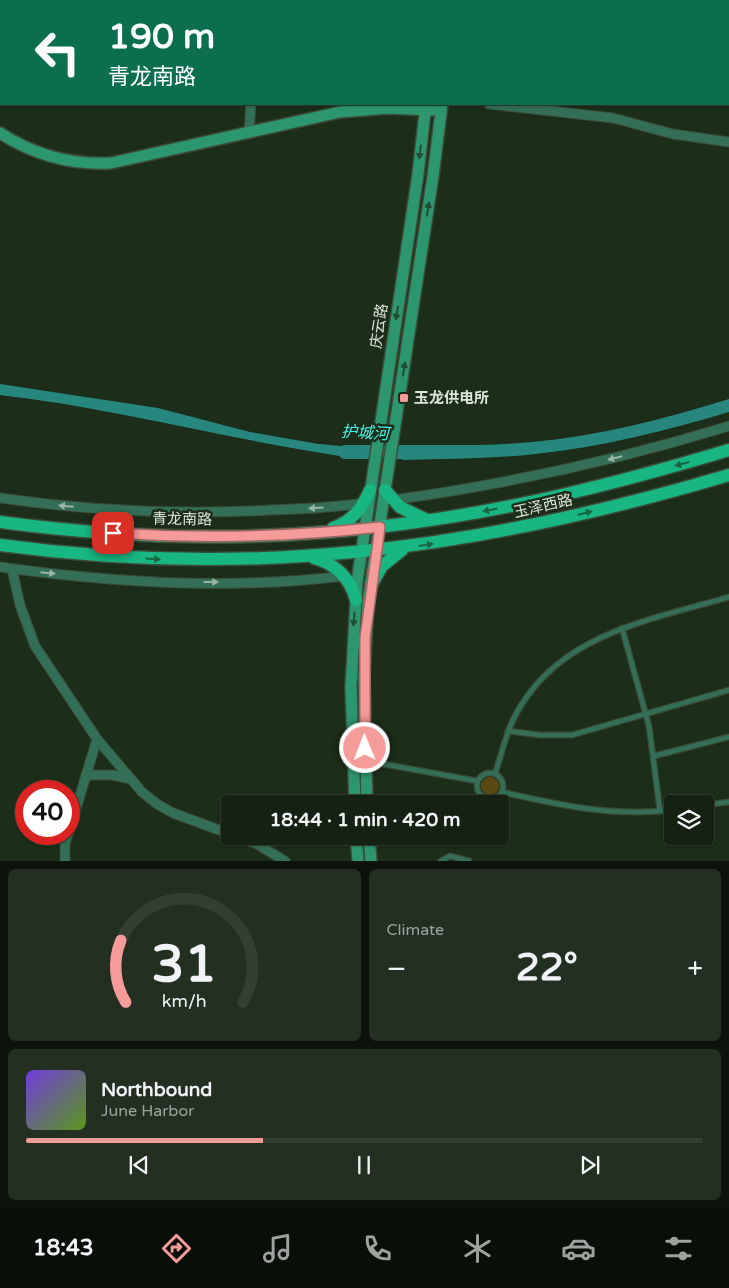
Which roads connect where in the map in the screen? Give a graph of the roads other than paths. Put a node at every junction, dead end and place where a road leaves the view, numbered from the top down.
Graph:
1 (251, 105) edge
2 (498, 105) edge
3 (425, 110) edge
4 (441, 111) edge
5 (249, 132) junction
6 (0, 134) edge
7 (0, 142) edge
8 (729, 142) edge
9 (729, 426) edge
10 (729, 450) edge
11 (729, 475) edge
12 (370, 490) junction
13 (389, 495) junction
14 (0, 498) edge
15 (364, 502) junction
16 (429, 521) junction
17 (0, 522) edge
18 (380, 527) junction
19 (364, 529) junction
20 (319, 533) junction
21 (0, 545) edge
22 (404, 548) junction
23 (376, 551) junction
24 (360, 553) junction
25 (299, 558) junction
26 (0, 568) edge
27 (12, 569) junction
28 (344, 576) junction
29 (371, 585) junction
30 (729, 597) edge
31 (356, 600) junction
32 (622, 628) junction
33 (729, 690) edge
34 (646, 714) junction
35 (508, 732) junction
36 (729, 737) edge
37 (97, 738) junction
38 (654, 756) junction
39 (366, 760) junction
40 (496, 774) junction
41 (86, 775) junction
42 (131, 779) junction
43 (477, 781) junction
44 (502, 792) junction
45 (80, 794) edge
46 (355, 795) edge
47 (367, 795) edge
48 (729, 802) edge
49 (714, 804) edge
50 (664, 811) edge
51 (660, 812) junction
52 (221, 831) edge
53 (65, 845) edge
54 (259, 845) edge
55 (357, 845) edge
56 (369, 845) edge
57 (65, 860) edge
58 (285, 860) edge
59 (358, 860) edge
60 (370, 860) edge
61 (441, 860) edge
62 (469, 860) edge

1 - 5 street
2 - 8 street
3 - 4 street
3 - 5 street
3 - 7 street
3 -> 12 street, 庆云路
13 -> 4 street, 庆云路
5 - 6 street
9 -> 13 street
10 -> 16 main road, 玉泽西路
22 -> 11 main road, 玉泽西路
12 - 15 main road
12 - 19 street, 庆云路
13 - 16 main road
13 - 18 street, 庆云路
15 -> 14 street
15 - 20 main road
16 - 18 main road, 玉泽西路
17 - 20 main road, 青龙南路
18 - 19 main road, 玉泽西路
18 - 23 street, 庆云路
19 - 20 main road, 青龙南路
19 - 24 street, 庆云路
21 -> 25 main road
22 - 23 main road, 玉泽西路
22 - 29 main road
23 - 24 main road, 玉泽西路
23 - 29 street, 庆云路
24 - 25 main road
24 - 31 street, 庆云路
25 - 28 main road
26 - 27 street
27 -> 28 street
27 - 37 street
28 - 31 main road
29 - 39 street, 庆云路
30 - 32 lane
31 -> 46 street, 庆云路
32 - 34 lane
32 - 35 lane
33 - 34 lane
34 - 35 lane
34 - 38 lane
35 - 40 lane
36 - 38 lane
37 - 41 street
37 - 42 street
38 - 51 lane
39 - 43 lane
39 - 47 street, 庆云路
40 - 43 lane
40 - 44 lane
41 - 42 street
41 - 45 street
42 - 52 street
43 - 44 lane
44 - 51 lane
48 - 49 lane
50 - 51 lane
53 - 57 street
54 - 58 street
55 - 59 street
56 - 60 street
61 - 62 lane

